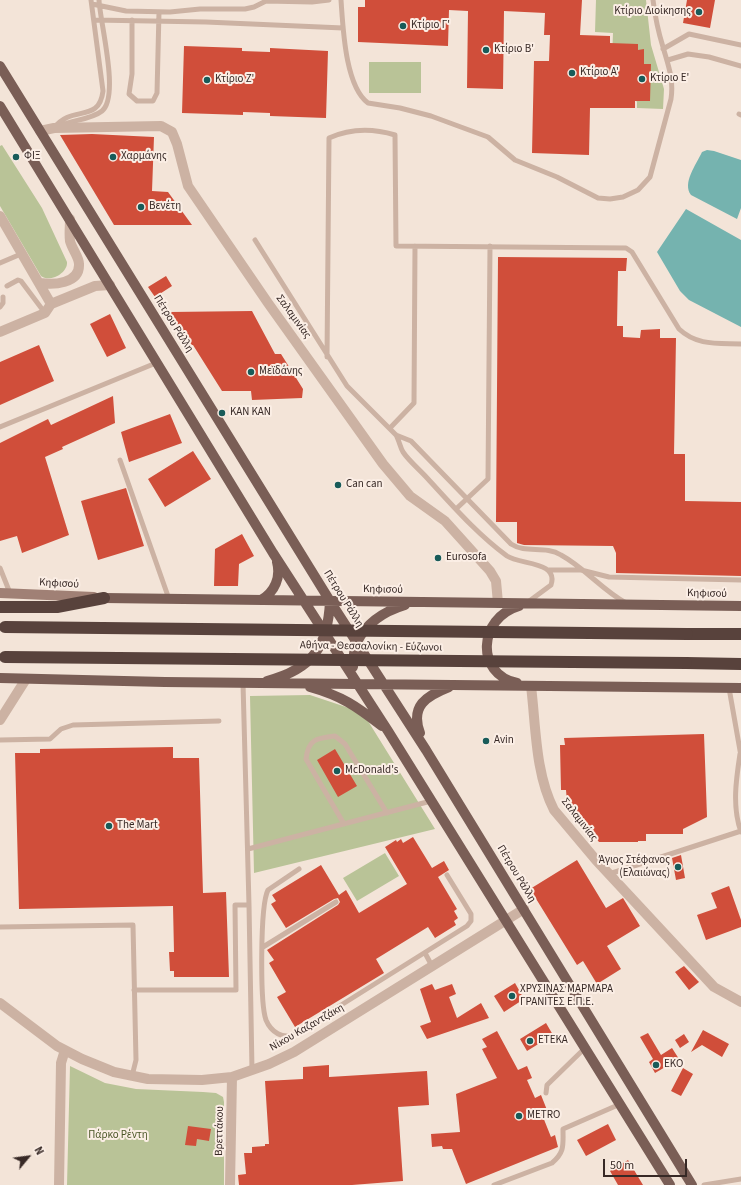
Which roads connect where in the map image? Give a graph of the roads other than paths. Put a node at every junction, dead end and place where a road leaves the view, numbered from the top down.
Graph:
1 (99, 0) edge
2 (329, 0) edge
3 (341, 0) edge
4 (653, 0) edge
5 (91, 2) edge
6 (99, 6) junction
7 (159, 12) junction
8 (94, 20) junction
9 (102, 20) junction
10 (132, 20) junction
11 (159, 21) junction
12 (343, 28) junction
13 (741, 45) edge
14 (663, 49) junction
15 (668, 60) junction
16 (0, 66) edge
17 (741, 66) edge
18 (0, 106) edge
19 (54, 128) junction
20 (40, 131) junction
21 (0, 216) edge
22 (70, 219) junction
23 (255, 240) dead end
24 (415, 246) junction
25 (490, 246) junction
26 (21, 254) junction
27 (0, 263) edge
28 (40, 283) junction
29 (110, 285) junction
30 (7, 286) dead end
31 (3, 297) dead end
32 (0, 307) edge
33 (48, 309) junction
34 (0, 332) edge
35 (741, 344) edge
36 (327, 357) junction
37 (156, 363) junction
38 (0, 427) edge
39 (390, 428) junction
40 (396, 435) junction
41 (120, 460) dead end
42 (466, 499) junction
43 (456, 509) junction
44 (273, 553) junction
45 (0, 569) edge
46 (549, 570) junction
47 (581, 570) junction
48 (741, 580) edge
49 (5, 593) edge
50 (104, 598) junction
51 (169, 599) junction
52 (261, 600) junction
53 (304, 600) junction
54 (330, 601) junction
55 (415, 602) junction
56 (498, 603) junction
57 (527, 604) junction
58 (630, 605) junction
59 (741, 606) edge
60 (0, 607) edge
61 (3, 627) edge
62 (326, 634) junction
63 (741, 634) edge
64 (356, 642) junction
65 (2, 657) edge
66 (741, 664) edge
67 (0, 678) edge
68 (26, 679) junction
69 (242, 683) junction
70 (297, 683) junction
71 (357, 684) junction
72 (384, 684) junction
73 (462, 685) junction
74 (531, 686) junction
75 (729, 688) junction
76 (741, 688) edge
77 (0, 720) edge
78 (220, 721) dead end
79 (388, 731) junction
80 (0, 740) edge
81 (426, 750) junction
82 (741, 755) edge
83 (432, 802) junction
84 (387, 813) junction
85 (344, 824) junction
86 (741, 831) edge
87 (248, 849) junction
88 (299, 869) dead end
89 (609, 874) junction
90 (447, 875) dead end
91 (336, 902) dead end
92 (249, 905) junction
93 (524, 909) junction
94 (505, 921) junction
95 (0, 927) edge
96 (263, 947) junction
97 (425, 953) junction
98 (432, 966) junction
99 (134, 990) junction
100 (741, 1002) edge
101 (0, 1003) edge
102 (65, 1050) junction
103 (584, 1050) junction
104 (252, 1070) junction
105 (132, 1076) junction
106 (232, 1077) junction
107 (546, 1093) dead end
108 (618, 1105) junction
109 (741, 1179) edge
110 (59, 1185) edge
111 (230, 1185) edge
112 (494, 1185) edge
113 (670, 1185) edge
114 (692, 1185) edge
115 (704, 1185) edge

1 - 6 lane
2 - 7 lane
3 - 12 lane
4 - 14 lane
5 - 6 lane
5 - 8 lane
6 - 7 lane
6 - 9 lane
7 - 11 lane
8 - 9 lane
8 - 19 lane
9 - 10 lane
9 - 19 lane
10 - 11 lane
10 - 11 lane
11 - 12 lane
12 - 15 lane
13 - 14 lane
14 - 15 lane
15 - 17 lane
16 - 20 main road, Πέτρου Ράλλη
18 - 22 main road
19 - 20 street, Σαλαμινίας
19 - 56 street, Σαλαμινίας
20 - 54 main road, Πέτρου Ράλλη
21 - 26 street
22 - 28 street
22 - 29 main road
23 - 36 lane
24 - 25 lane
24 - 36 lane
24 - 39 lane
25 - 35 lane
25 - 42 lane
26 - 27 lane
26 - 28 street
28 - 33 street
29 - 33 street
29 - 37 main road
30 - 33 lane
31 - 32 lane
33 - 34 street
36 - 39 lane
37 - 38 lane
37 - 44 main road
39 - 40 lane
40 - 42 lane
40 - 43 lane
41 - 51 lane
42 - 43 lane
42 - 47 lane
43 - 46 lane
44 - 52 main road
44 - 53 main road
45 - 49 lane
46 - 47 lane
46 - 57 lane
47 - 48 lane
47 - 58 lane
49 - 50 street, Κηφισού
50 - 51 main road, Κηφισού
50 - 60 highway
51 - 52 main road, Κηφισού
52 - 53 main road, Κηφισού
53 - 54 main road, Κηφισού
53 - 62 main road
54 - 55 main road, Κηφισού
54 - 62 main road
54 - 64 main road, Πέτρου Ράλλη
55 - 56 main road, Κηφισού
55 - 64 main road
56 - 57 main road, Κηφισού
57 - 58 main road, Κηφισού
57 - 74 main road
58 - 59 main road, Κηφισού
61 - 63 highway, Αθήνα - Θεσσαλονίκη - Εύζωνοι, bridge
62 - 69 main road
62 - 71 main road
64 - 71 main road
64 - 72 main road, Πέτρου Ράλλη
65 - 66 highway, Αθήνα - Θεσσαλονίκη - Εύζωνοι, bridge
67 - 68 main road
68 - 69 main road
68 - 77 street
69 - 70 main road
69 - 87 lane
70 - 71 main road
70 - 79 main road
71 - 72 main road
71 - 79 main road
72 - 73 main road
72 - 81 main road, Πέτρου Ράλλη
73 - 74 main road
73 - 81 main road
74 - 75 main road
74 - 89 street, Σαλαμινίας
75 - 76 main road
75 - 82 lane
78 - 80 lane
79 - 83 main road
81 - 93 main road, Πέτρου Ράλλη
82 - 86 lane
83 - 84 lane
83 - 94 main road
84 - 85 lane
84 - 85 lane
85 - 87 lane
86 - 89 lane
87 - 92 lane
88 - 96 lane
89 - 100 street, Σαλαμινίας
90 - 97 lane
91 - 96 lane
92 - 99 lane
92 - 104 lane
93 - 94 street, Νίκου Καζαντζάκη
93 - 114 main road, Πέτρου Ράλλη
94 - 98 street, Νίκου Καζαντζάκη
94 - 103 main road
95 - 99 lane
96 - 97 lane
97 - 98 lane
98 - 104 street, Νίκου Καζαντζάκη
99 - 105 lane
101 - 102 street, Νίκου Καζαντζάκη
102 - 105 street, Νίκου Καζαντζάκη
102 - 110 street
103 - 107 lane
103 - 108 main road
104 - 106 street, Νίκου Καζαντζάκη
105 - 106 street, Νίκου Καζαντζάκη
106 - 111 street, Βρεττάκου
108 - 112 lane
108 - 113 main road
109 - 115 lane

